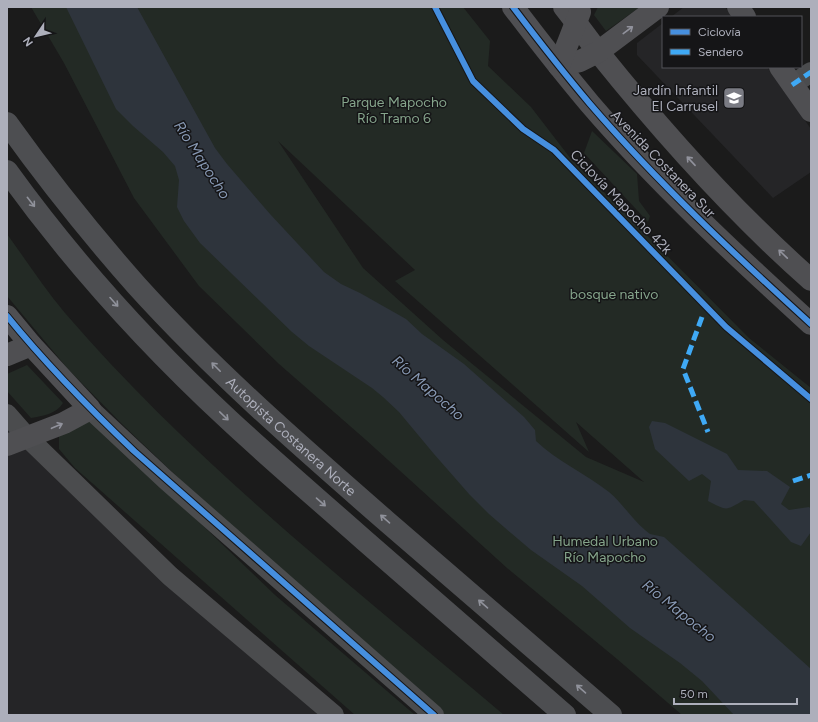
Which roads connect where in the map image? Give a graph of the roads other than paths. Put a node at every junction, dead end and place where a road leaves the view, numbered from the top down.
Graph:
1 (513, 7) edge
2 (658, 7) edge
3 (738, 7) edge
4 (574, 12) edge
5 (744, 16) edge
6 (598, 52) junction
7 (559, 66) junction
8 (781, 68) edge
9 (811, 72) edge
10 (792, 85) junction
11 (811, 111) edge
12 (7, 122) edge
13 (7, 171) edge
14 (811, 280) edge
15 (7, 316) edge
16 (811, 324) edge
17 (31, 345) junction
18 (7, 355) edge
19 (90, 409) junction
20 (7, 414) edge
21 (28, 438) junction
22 (7, 445) edge
23 (334, 715) edge
24 (434, 715) edge
25 (565, 715) edge
26 (611, 715) edge

1 - 7 street, Avenida Costanera Sur
6 -> 2 street
3 - 5 street
4 - 6 street, Avenida Costanera Sur
4 - 7 street
6 - 7 street
14 -> 6 street, Avenida Costanera Sur
7 - 16 street, Avenida Costanera Sur
8 - 10 street
9 - 10 street
10 - 11 street
26 -> 12 highway, Autopista Costanera Norte
13 -> 25 highway, Autopista Costanera Norte
15 - 17 street
17 - 18 street
17 - 19 street
21 -> 19 street
19 - 24 street
20 - 21 street
21 - 22 street
21 - 23 street

